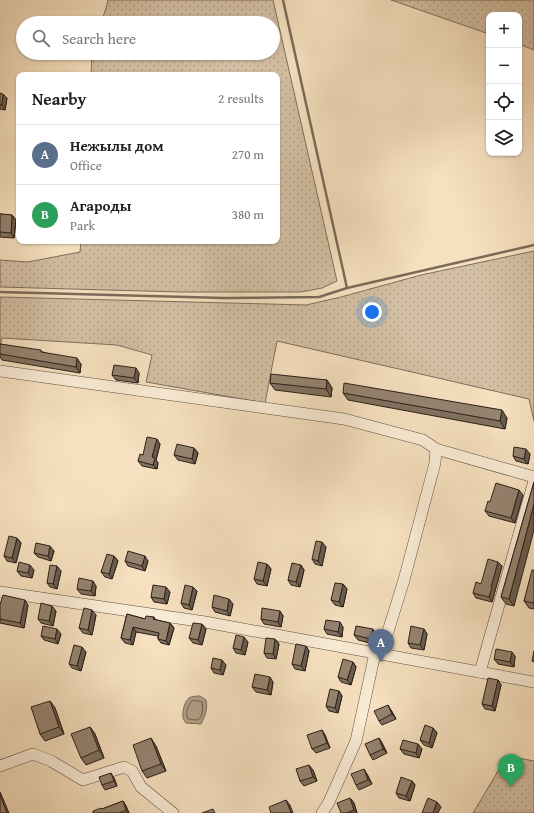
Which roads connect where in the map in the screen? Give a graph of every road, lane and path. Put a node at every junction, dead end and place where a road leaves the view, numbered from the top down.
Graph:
1 (0, 371) edge
2 (436, 449) junction
3 (534, 477) edge
4 (534, 481) edge
5 (0, 592) edge
6 (378, 654) junction
7 (480, 672) junction
8 (534, 682) edge
9 (0, 766) edge
10 (173, 813) edge
11 (322, 813) edge

1 - 2 street
2 - 3 street
2 - 6 street
4 - 7 street
5 - 6 street
6 - 7 street
6 - 11 street
7 - 8 street
9 - 10 street

